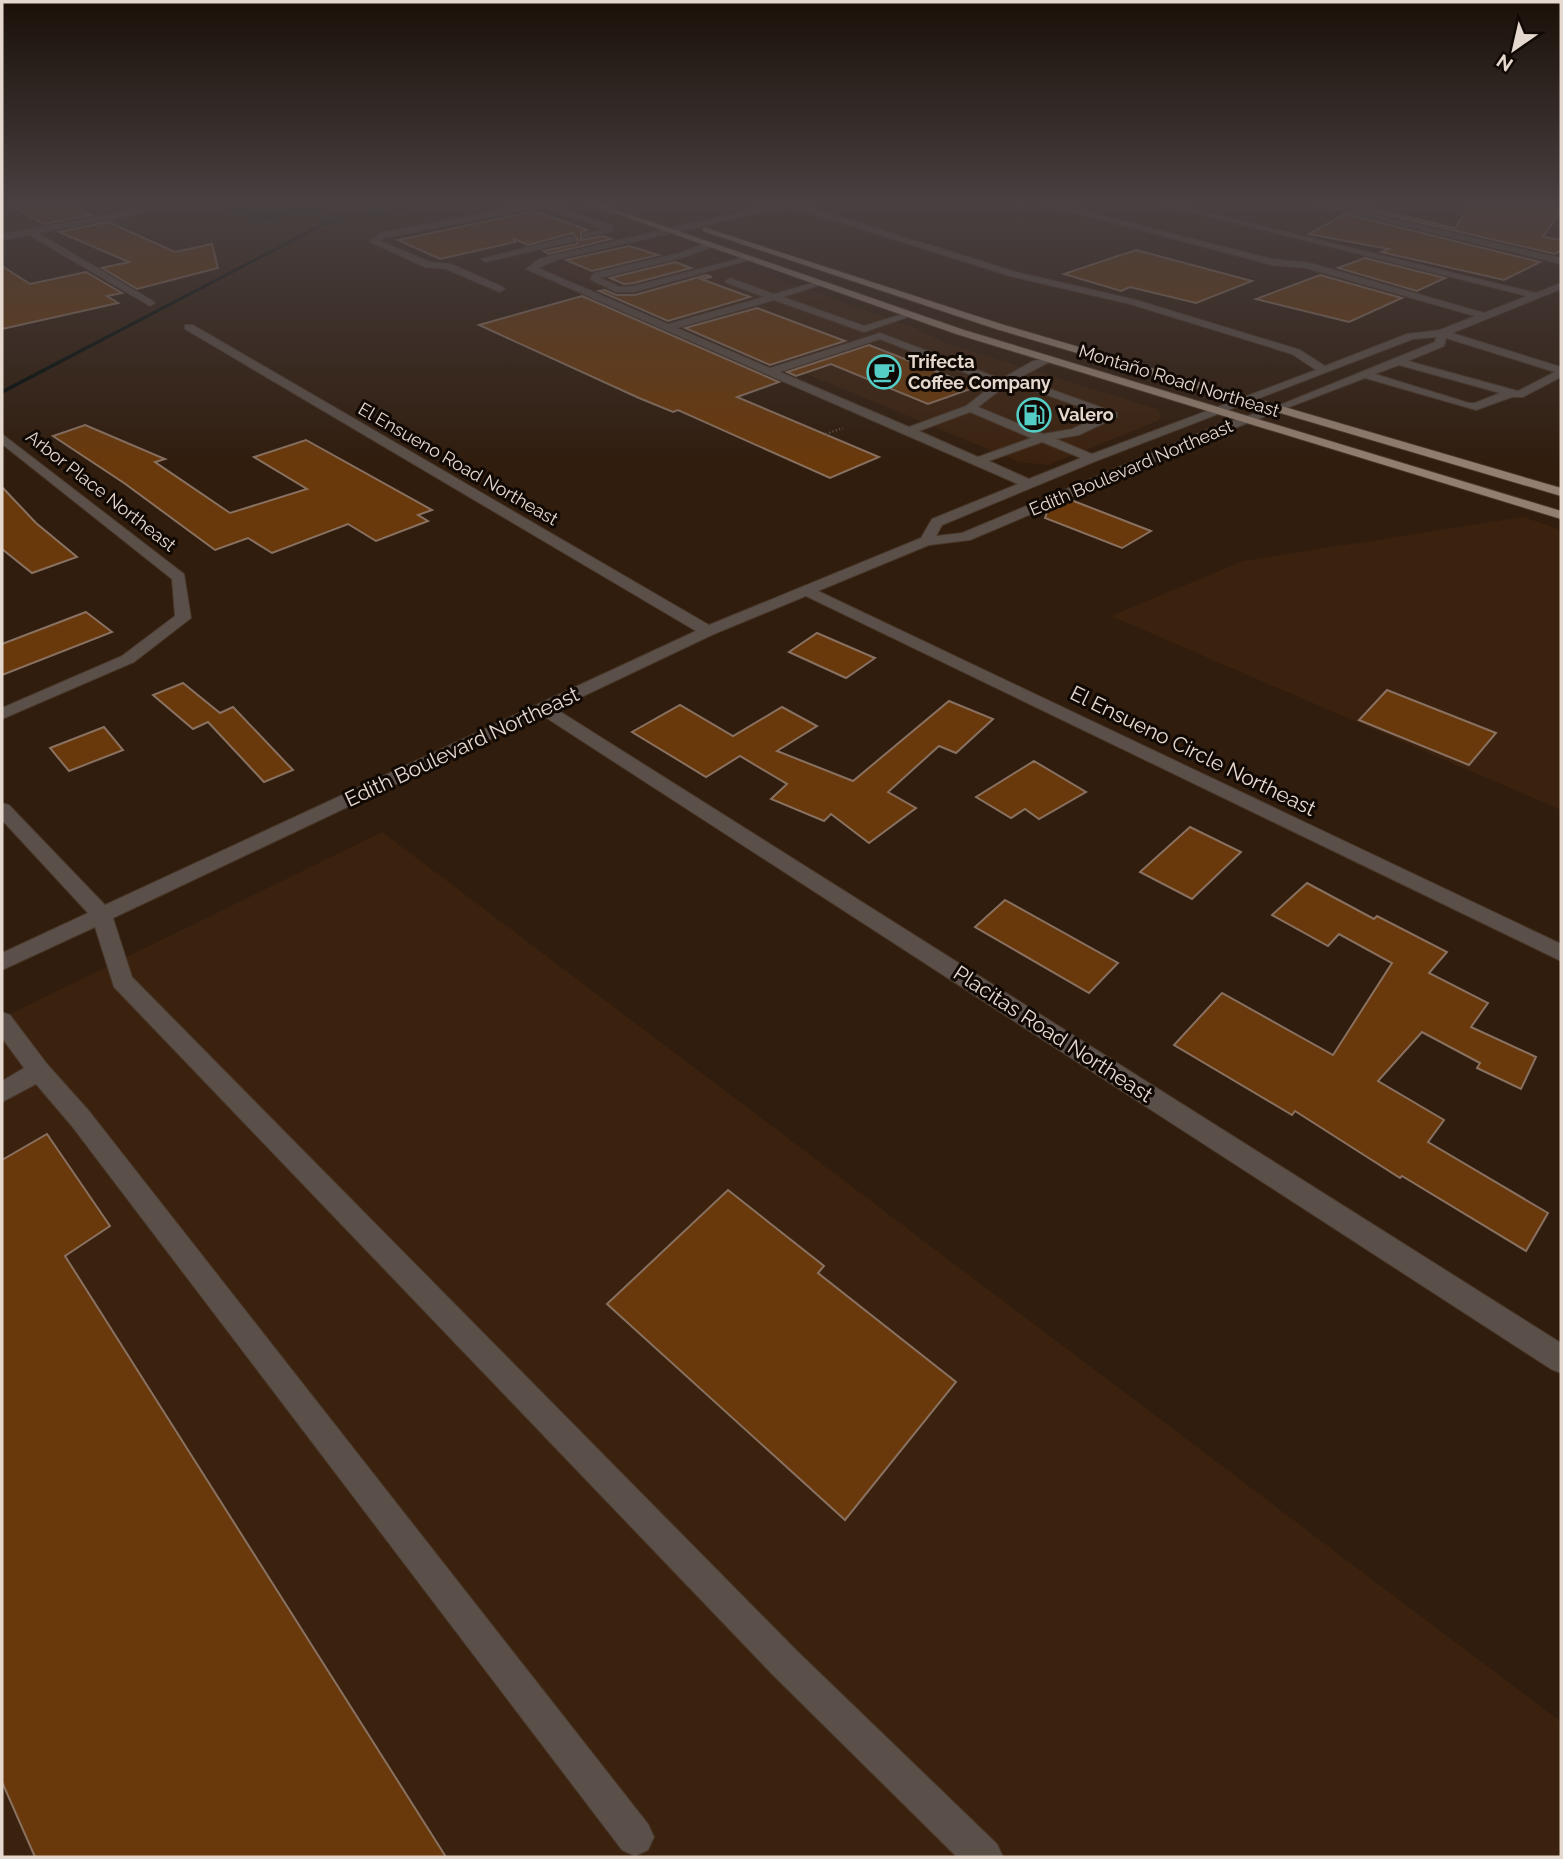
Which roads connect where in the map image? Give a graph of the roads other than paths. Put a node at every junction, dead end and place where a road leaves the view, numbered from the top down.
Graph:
1 (128, 290) edge
2 (582, 290) edge
3 (754, 290) edge
4 (796, 290) edge
5 (836, 290) edge
6 (889, 290) edge
7 (1081, 290) edge
8 (1393, 290) edge
9 (1513, 290) edge
10 (1552, 290) edge
11 (1538, 296) junction
12 (774, 297) junction
13 (150, 303) dead end
14 (909, 315) junction
15 (1485, 316) junction
16 (189, 327) dead end
17 (670, 327) junction
18 (1442, 333) junction
19 (1046, 359) junction
20 (1398, 361) junction
21 (1324, 370) junction
22 (771, 371) junction
23 (1561, 371) edge
24 (1363, 374) junction
25 (1003, 384) junction
26 (1508, 394) junction
27 (1249, 400) junction
28 (970, 408) junction
29 (1279, 409) junction
30 (1219, 411) junction
31 (1249, 420) junction
32 (909, 431) junction
33 (2, 438) edge
34 (1042, 438) junction
35 (1092, 458) junction
36 (978, 461) junction
37 (1028, 484) junction
38 (1561, 492) edge
39 (1561, 515) edge
40 (926, 541) junction
41 (805, 590) junction
42 (708, 631) junction
43 (544, 709) junction
44 (2, 714) edge
45 (2, 808) edge
46 (102, 915) junction
47 (1561, 953) edge
48 (2, 962) edge
49 (2, 1021) edge
50 (39, 1071) junction
51 (2, 1092) edge
52 (1561, 1359) edge
53 (635, 1837) dead end
54 (984, 1857) edge

1 - 13 street
2 - 17 street
3 - 12 street
4 - 12 street
5 - 14 main road, Montaño Road Northeast
6 - 27 main road, Montaño Road Northeast
7 - 21 street
8 - 15 street
9 - 11 street
10 - 11 street, Edith Boulevard Northeast
11 - 15 street, Edith Boulevard Northeast
12 - 14 street
12 - 17 street
14 - 19 main road, Montaño Road Northeast
15 - 18 street, Edith Boulevard Northeast
16 - 42 street, El Ensueno Road Northeast
17 - 22 street
18 - 20 street, Edith Boulevard Northeast
18 - 21 street, Edith Boulevard Northeast
18 - 23 street
19 - 25 street
19 - 30 main road, Montaño Road Northeast
20 - 24 street, Edith Boulevard Northeast
20 - 26 street
21 - 27 street, Edith Boulevard Northeast
22 - 25 street
22 - 32 street
23 - 26 street
24 - 26 street
24 - 29 street, Edith Boulevard Northeast
25 - 28 street
25 - 34 street
27 - 29 main road, Montaño Road Northeast
27 - 30 street, Edith Boulevard Northeast
28 - 32 street
28 - 34 street
29 - 31 street, Edith Boulevard Northeast
29 - 38 main road, Montaño Road Northeast
30 - 31 main road, Montaño Road Northeast
30 - 35 street, Edith Boulevard Northeast
31 - 39 main road, Montaño Road Northeast
31 - 40 street, Edith Boulevard Northeast
32 - 36 street
33 - 44 street, Arbor Place Northeast
34 - 35 street
34 - 36 street
35 - 37 street, Edith Boulevard Northeast
36 - 37 street
37 - 40 street, Edith Boulevard Northeast
40 - 41 street, Edith Boulevard Northeast
41 - 42 street, Edith Boulevard Northeast
41 - 47 street, El Ensueno Circle Northeast
42 - 43 street, Edith Boulevard Northeast
43 - 46 street, Edith Boulevard Northeast
43 - 52 street, Placitas Road Northeast
45 - 46 street
46 - 48 street, Edith Boulevard Northeast
46 - 54 street
49 - 50 street
50 - 51 street
50 - 53 street

